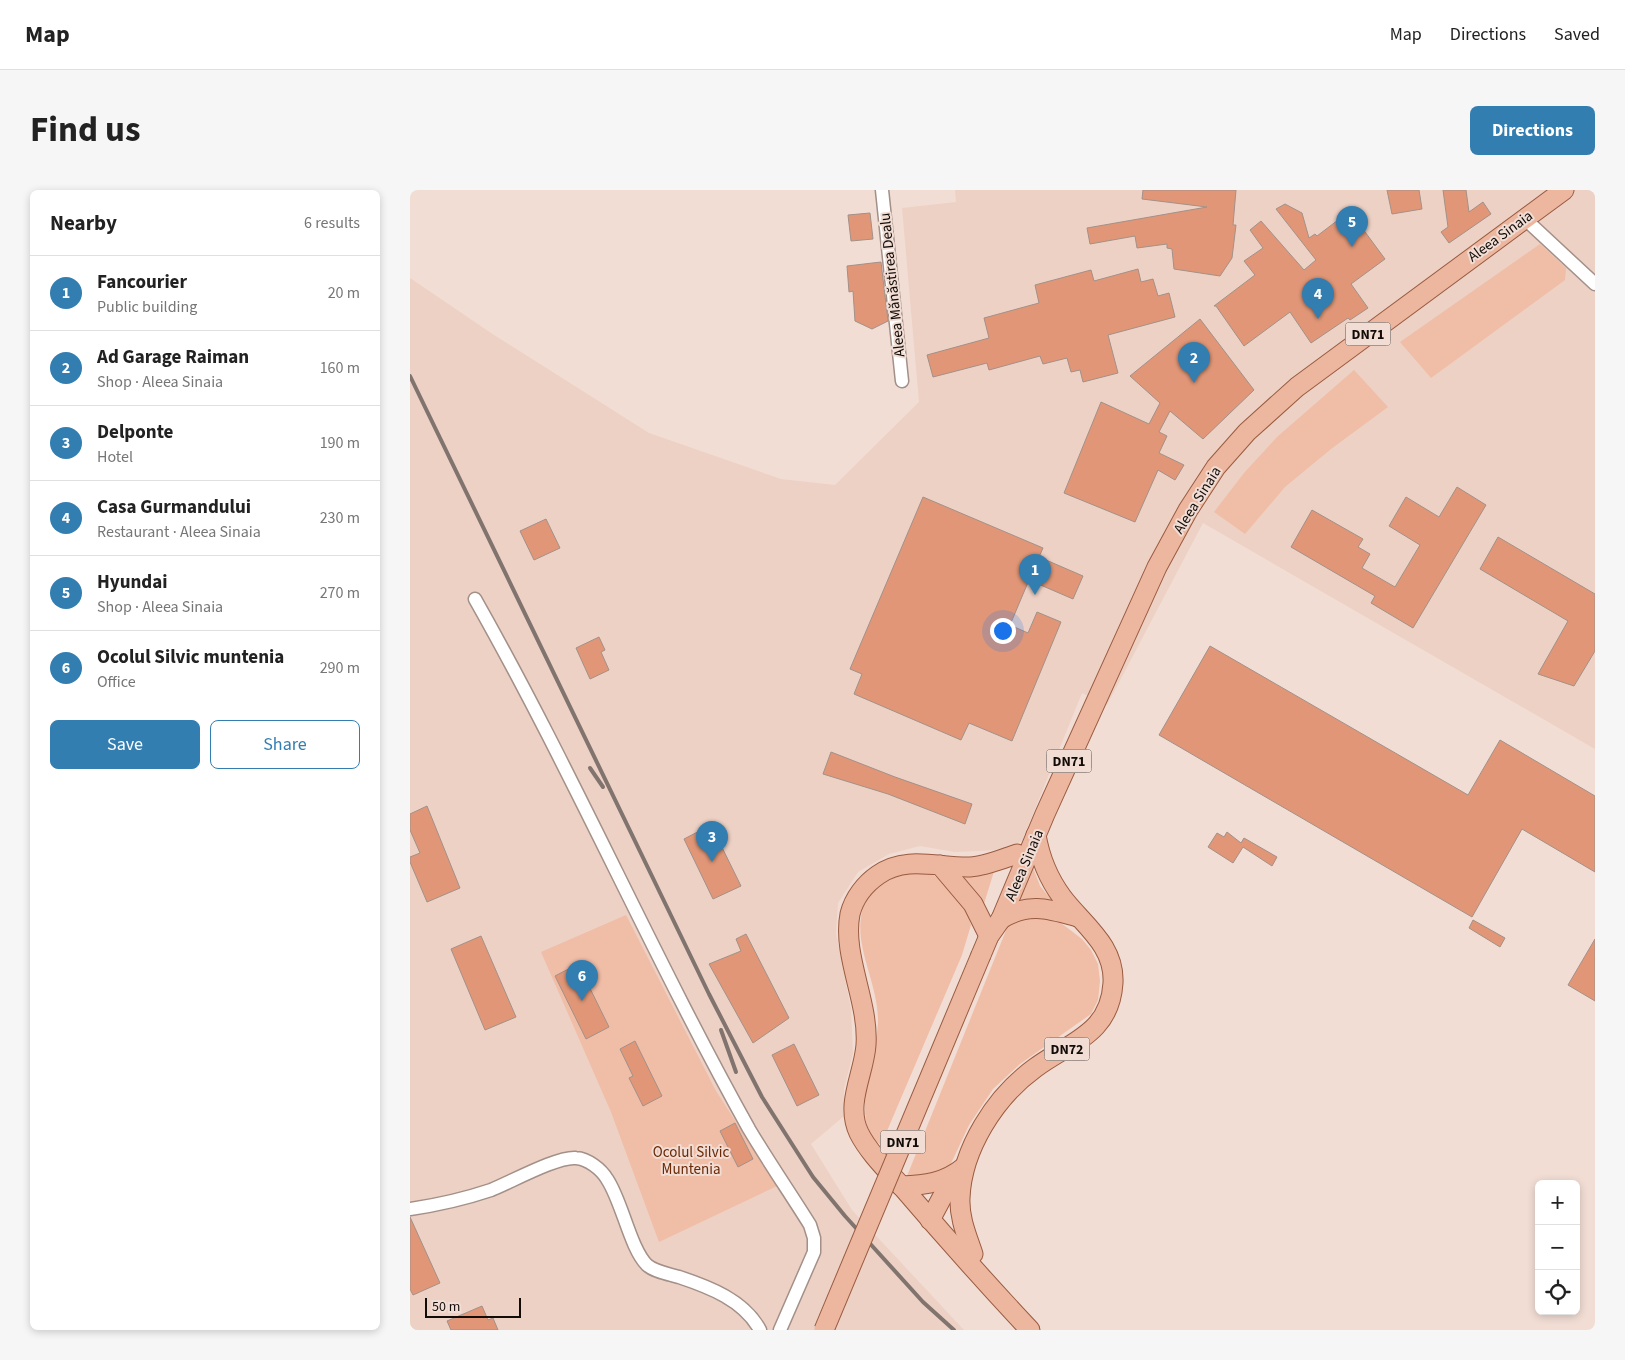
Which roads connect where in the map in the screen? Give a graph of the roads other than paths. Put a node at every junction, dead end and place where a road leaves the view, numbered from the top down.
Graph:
1 (882, 190) edge
2 (1543, 190) edge
3 (1564, 190) edge
4 (1524, 218) junction
5 (1595, 284) edge
6 (902, 381) dead end
7 (475, 599) dead end
8 (1036, 835) junction
9 (1018, 854) junction
10 (940, 865) junction
11 (1078, 917) junction
12 (1001, 920) junction
13 (989, 936) junction
14 (959, 1171) junction
15 (901, 1186) junction
16 (960, 1199) junction
17 (410, 1209) edge
18 (935, 1225) junction
19 (972, 1254) junction
20 (760, 1330) edge
21 (780, 1330) edge
22 (824, 1330) edge
23 (1030, 1330) edge
24 (1044, 1330) edge

1 - 6 street, Aleea Mănăstirea Dealu
2 - 9 main road, Aleea Sinaia
3 - 4 main road, Aleea Sinaia / DN71
4 - 5 street
4 - 8 main road, Aleea Sinaia / DN71
7 - 21 street
8 - 11 main road, DN72
8 - 12 main road, Aleea Sinaia
9 - 10 main road, DN72
9 - 13 main road, Aleea Sinaia
10 - 13 main road
10 - 15 main road, DN72
11 - 12 main road
11 - 14 main road, DN72
12 - 13 main road, Aleea Sinaia / DN71
13 - 22 main road, Aleea Sinaia / DN71, bridge
14 - 15 main road
14 - 16 main road, DN72
14 - 18 main road, DN72
15 - 18 main road, DN72
16 - 18 main road, DN72
16 - 19 main road, DN72
17 - 20 street
18 - 19 main road, DN72
18 - 23 main road, DN72
19 - 24 main road, DN72

